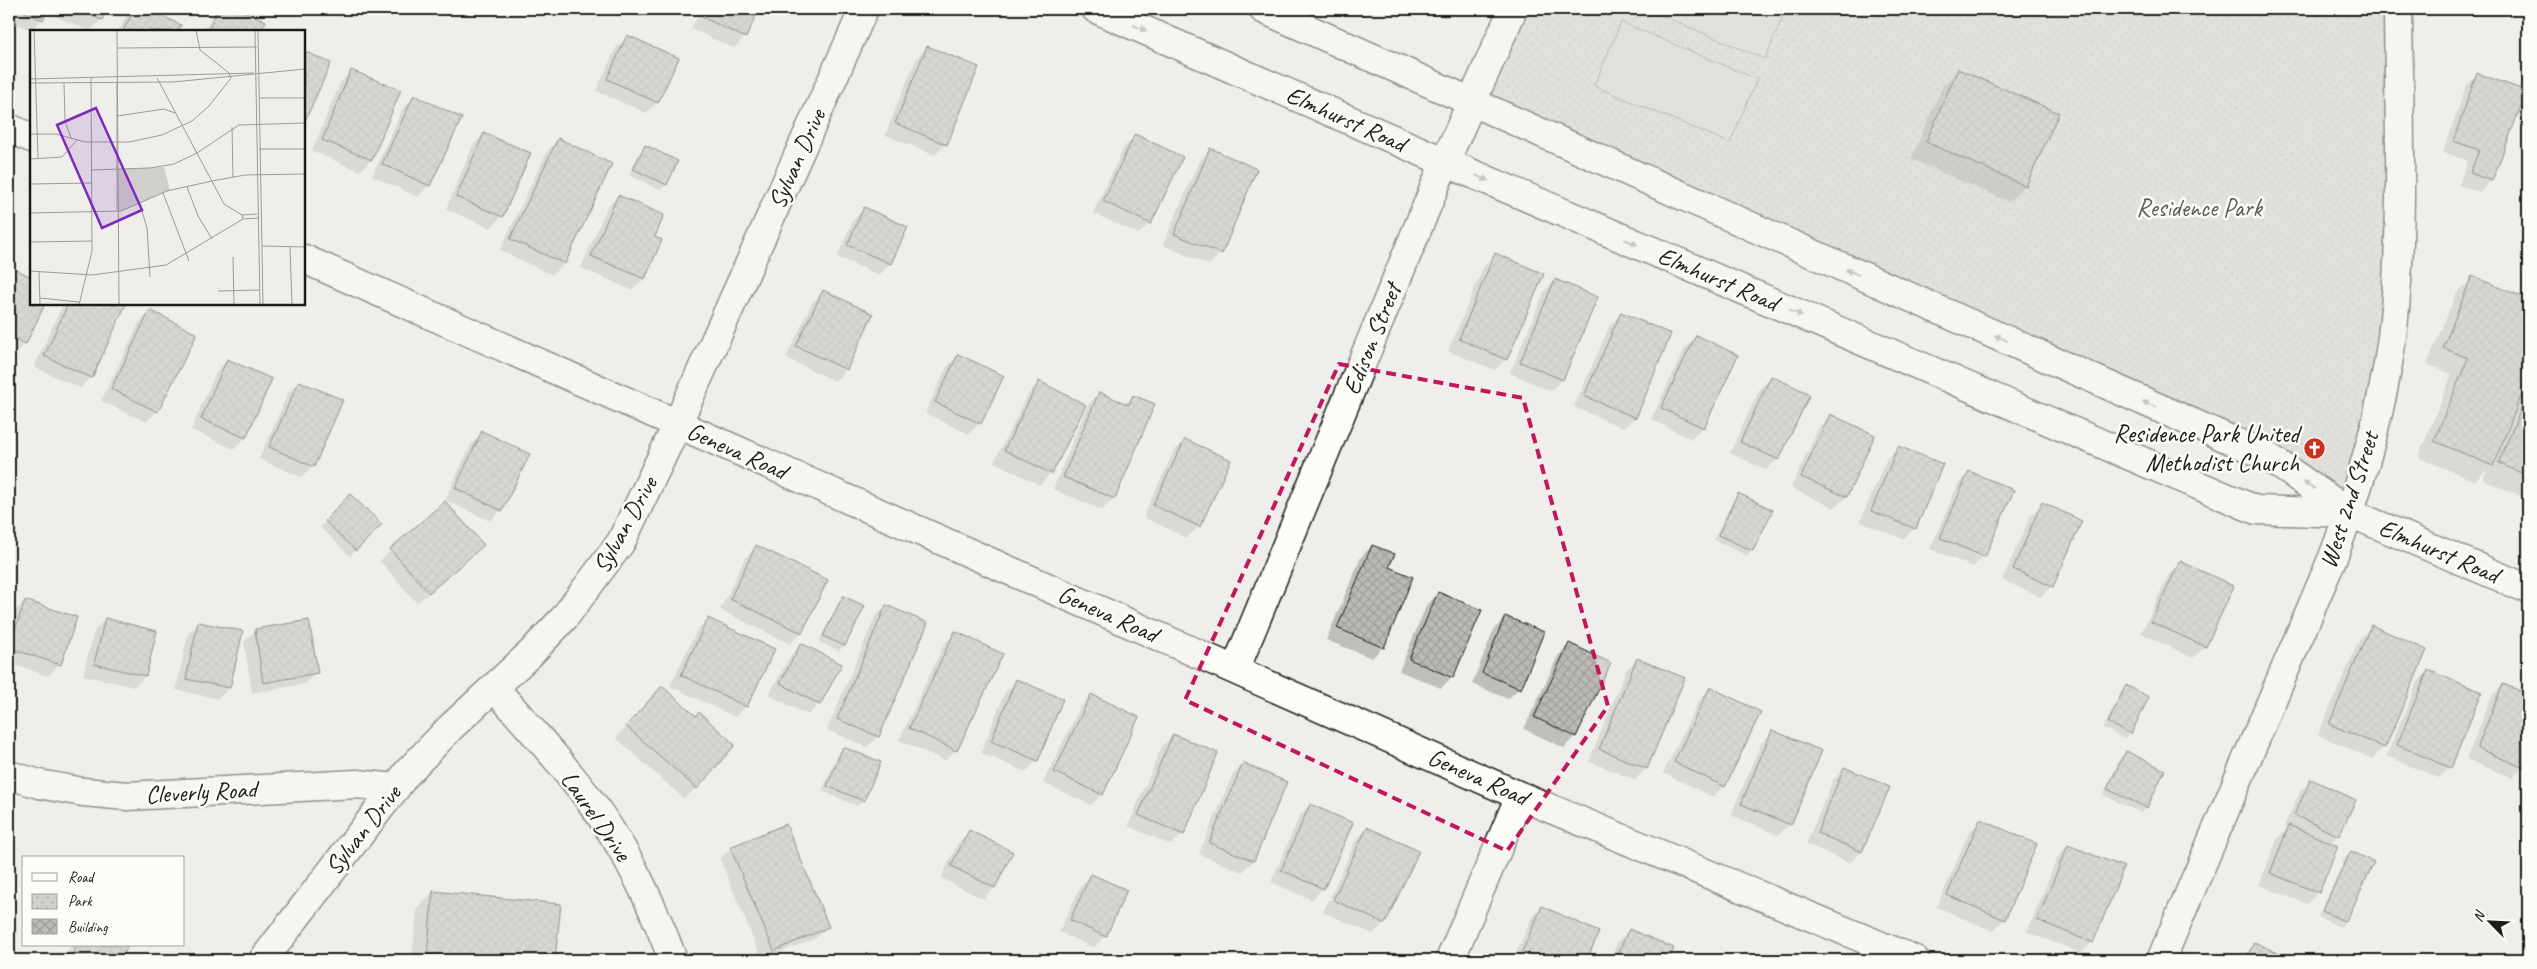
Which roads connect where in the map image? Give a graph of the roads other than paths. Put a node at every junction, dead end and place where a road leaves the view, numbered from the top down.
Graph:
1 (864, 9) edge
2 (1096, 9) edge
3 (1263, 9) edge
4 (1513, 9) edge
5 (2398, 9) edge
6 (1472, 103) junction
7 (9, 128) edge
8 (30, 138) edge
9 (1445, 162) junction
10 (305, 259) edge
11 (677, 424) junction
12 (2350, 513) junction
13 (2528, 589) edge
14 (1235, 670) junction
15 (494, 687) junction
16 (9, 775) edge
17 (396, 788) junction
18 (1520, 796) junction
19 (262, 960) edge
20 (673, 960) edge
21 (1450, 960) edge
22 (1915, 960) edge
23 (2161, 960) edge

1 - 11 street, Sylvan Drive
2 -> 9 street, Elmhurst Road
3 - 6 street, Elmhurst Road
4 - 6 street, Edison Street
5 - 12 street, West 2nd Street
6 - 9 street, Edison Street
12 -> 6 street, Elmhurst Road
7 - 8 street
9 -> 12 street, Elmhurst Road
9 - 14 street, Edison Street
10 - 11 street, Geneva Road
11 - 14 street, Geneva Road
11 - 15 street, Sylvan Drive
12 - 13 street, Elmhurst Road
12 - 23 street, West 2nd Street
14 - 18 street, Geneva Road
15 - 17 street, Sylvan Drive
15 - 20 street, Laurel Drive
16 - 17 street, Cleverly Road
17 - 19 street, Sylvan Drive
18 - 21 street
18 - 22 street, Geneva Road

